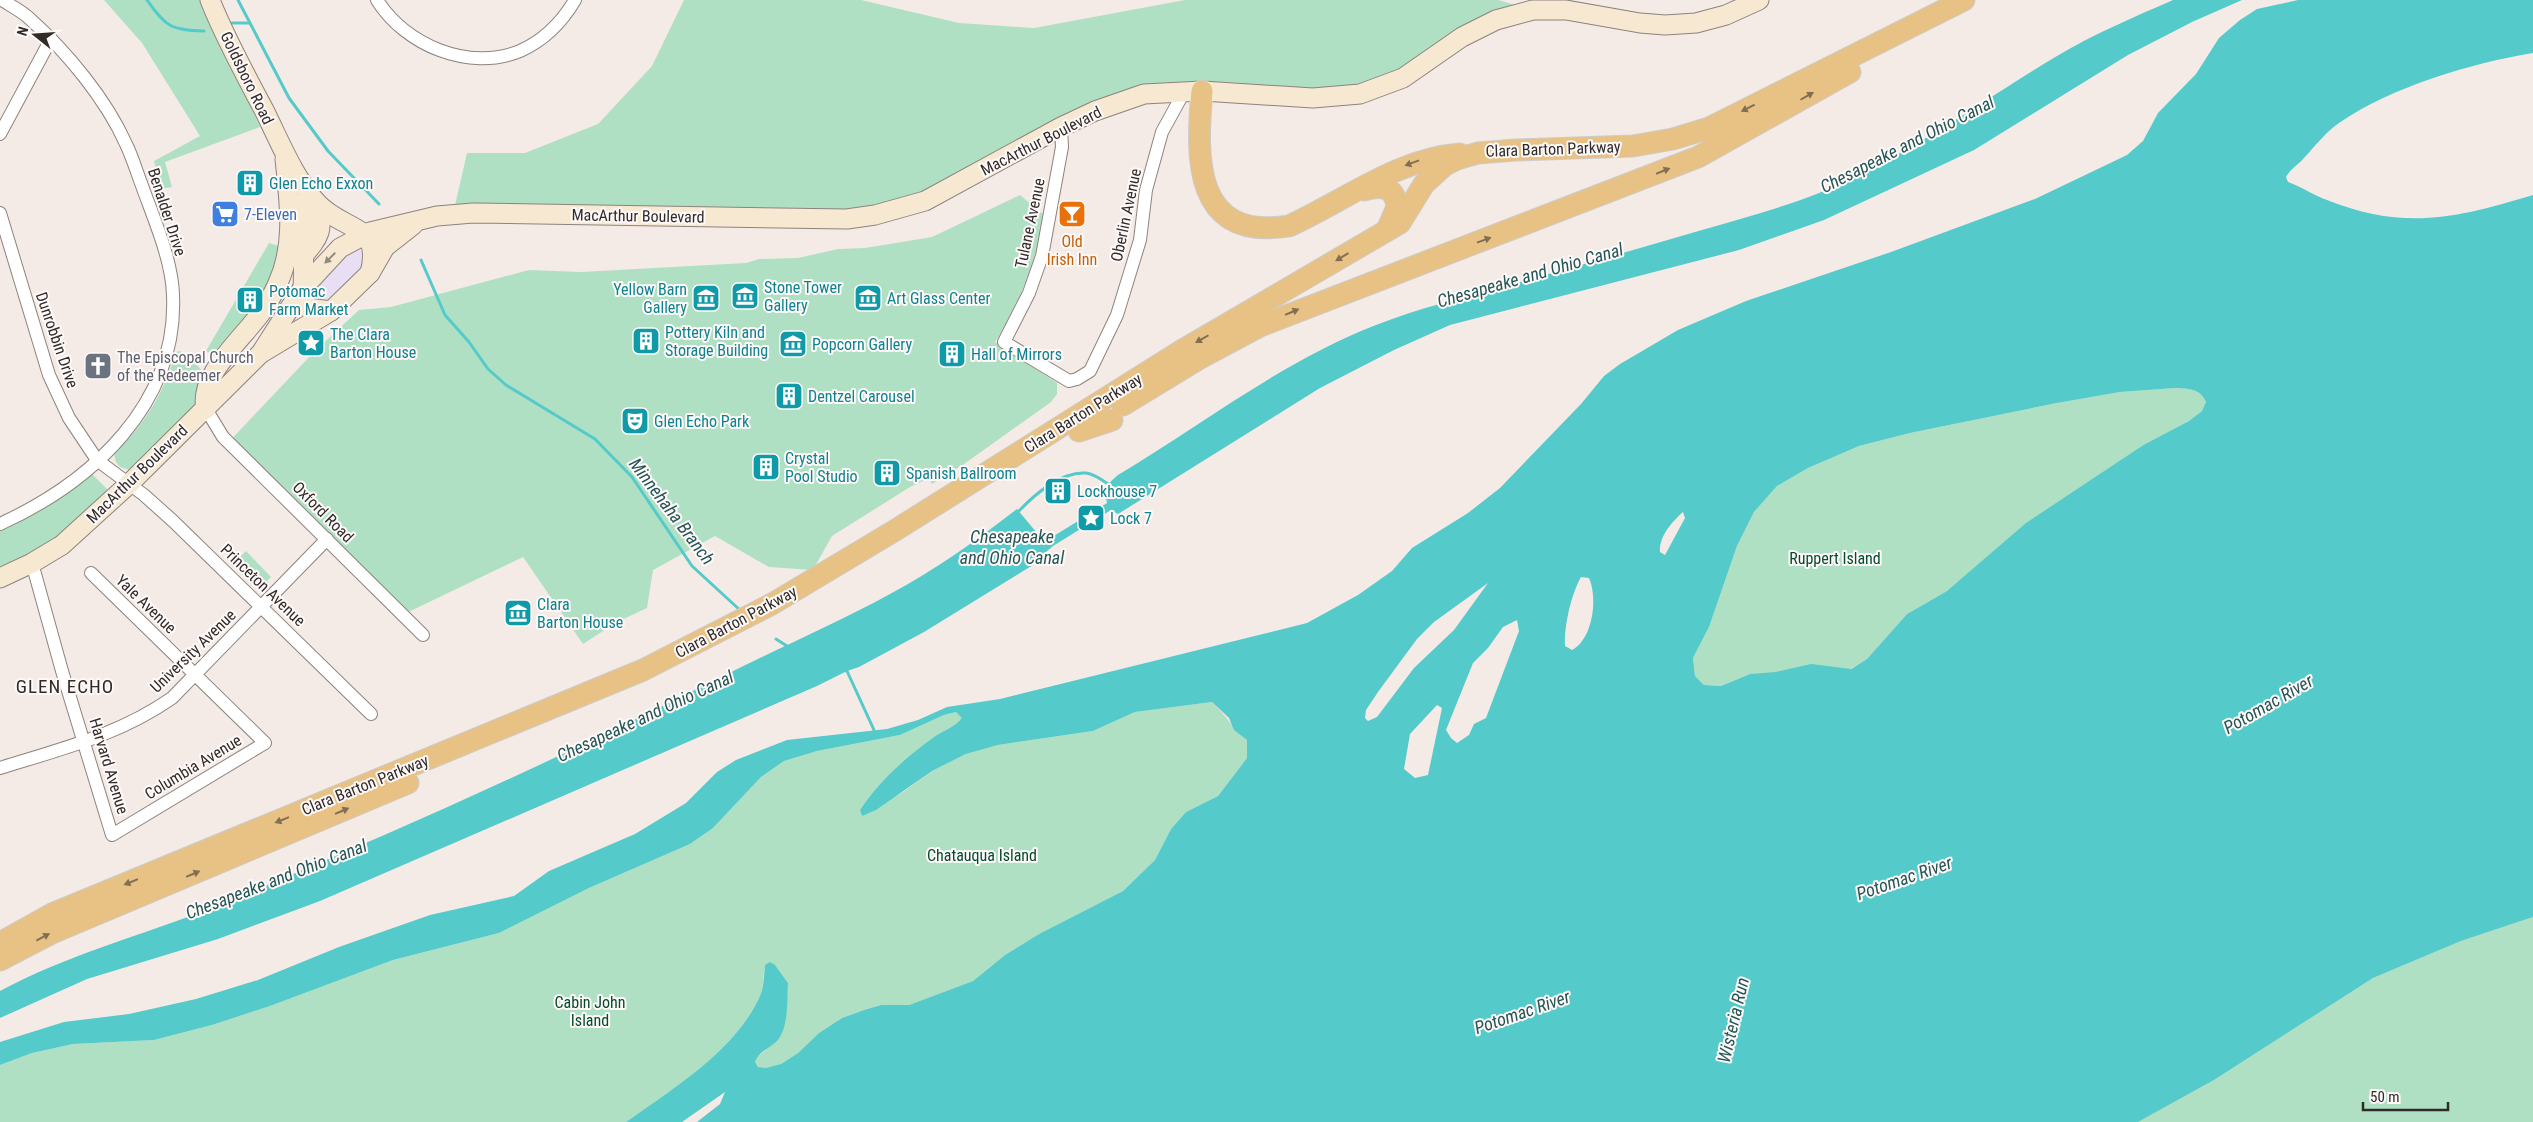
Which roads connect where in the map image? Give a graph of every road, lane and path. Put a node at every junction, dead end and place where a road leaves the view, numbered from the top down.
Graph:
1 (2, 0) edge
2 (210, 0) edge
3 (377, 0) edge
4 (575, 0) edge
5 (1759, 0) edge
6 (1964, 0) edge
7 (1978, 0) edge
8 (51, 39) junction
9 (1193, 92) junction
10 (1061, 127) junction
11 (0, 134) edge
12 (1598, 148) junction
13 (1478, 153) junction
14 (284, 155) junction
15 (1618, 190) junction
16 (1354, 193) junction
17 (316, 202) junction
18 (0, 213) edge
19 (422, 219) junction
20 (1384, 232) junction
21 (364, 234) junction
22 (305, 254) junction
23 (370, 273) junction
24 (279, 282) junction
25 (302, 289) junction
26 (331, 311) junction
27 (1260, 326) junction
28 (261, 353) junction
29 (1060, 378) joint
30 (1183, 380) dead end
31 (206, 409) junction
32 (1112, 420) dead end
33 (1079, 431) junction
34 (98, 460) junction
35 (129, 484) junction
36 (0, 524) edge
37 (327, 539) junction
38 (32, 563) junction
39 (91, 572) dead end
40 (0, 578) edge
41 (262, 607) junction
42 (423, 635) dead end
43 (196, 674) junction
44 (371, 714) dead end
45 (84, 742) junction
46 (265, 743) joint
47 (0, 768) edge
48 (112, 835) joint
49 (0, 943) edge
50 (0, 960) edge

1 - 8 street, Benalder Drive
2 - 14 main road, Goldsboro Road
3 - 4 street
5 - 9 main road, MacArthur Boulevard
6 -> 12 highway, Clara Barton Parkway
15 -> 7 highway, Clara Barton Parkway
8 - 11 street
8 - 34 street, Benalder Drive
9 - 10 main road, MacArthur Boulevard
9 - 16 highway
9 - 29 street, Oberlin Avenue
10 - 19 main road, MacArthur Boulevard
10 - 29 street, Tulane Avenue
12 - 13 highway, Clara Barton Parkway
12 - 15 highway
13 -> 16 highway
13 - 20 highway, Clara Barton Parkway
14 - 17 main road, Goldsboro Road
14 - 22 main road, Goldsboro Road
14 - 24 main road
27 -> 15 highway, Clara Barton Parkway
16 - 20 highway
17 - 21 main road, Goldsboro Road
17 - 22 main road
18 - 34 street, Dunrobbin Drive
19 - 21 main road, MacArthur Boulevard
19 - 23 main road, MacArthur Boulevard
20 -> 49 highway, Clara Barton Parkway
21 - 23 main road
21 -> 25 main road, MacArthur Boulevard
22 - 24 main road
22 - 25 main road, Goldsboro Road
23 - 26 main road, MacArthur Boulevard
24 - 31 main road
25 - 26 main road
25 - 28 main road, MacArthur Boulevard
26 - 28 main road, MacArthur Boulevard
27 - 30 highway
27 - 33 highway, Clara Barton Parkway
28 - 31 main road, MacArthur Boulevard
31 - 35 main road, MacArthur Boulevard
31 - 37 street, Oxford Road
32 - 33 highway
50 -> 33 highway, Clara Barton Parkway
34 - 35 street, Dunrobbin Drive
34 - 36 street, Benalder Drive
35 - 38 main road, MacArthur Boulevard
35 - 41 street, Princeton Avenue
37 - 41 street, University Avenue
37 - 42 street, Oxford Road
38 - 40 main road, MacArthur Boulevard
38 - 45 street, Harvard Avenue
39 - 43 street, Yale Avenue
41 - 43 street, University Avenue
41 - 44 street, Princeton Avenue
43 - 45 street, University Avenue
43 - 46 street, Yale Avenue
45 - 47 street, University Avenue
45 - 48 street, Harvard Avenue
46 - 48 street, Columbia Avenue

